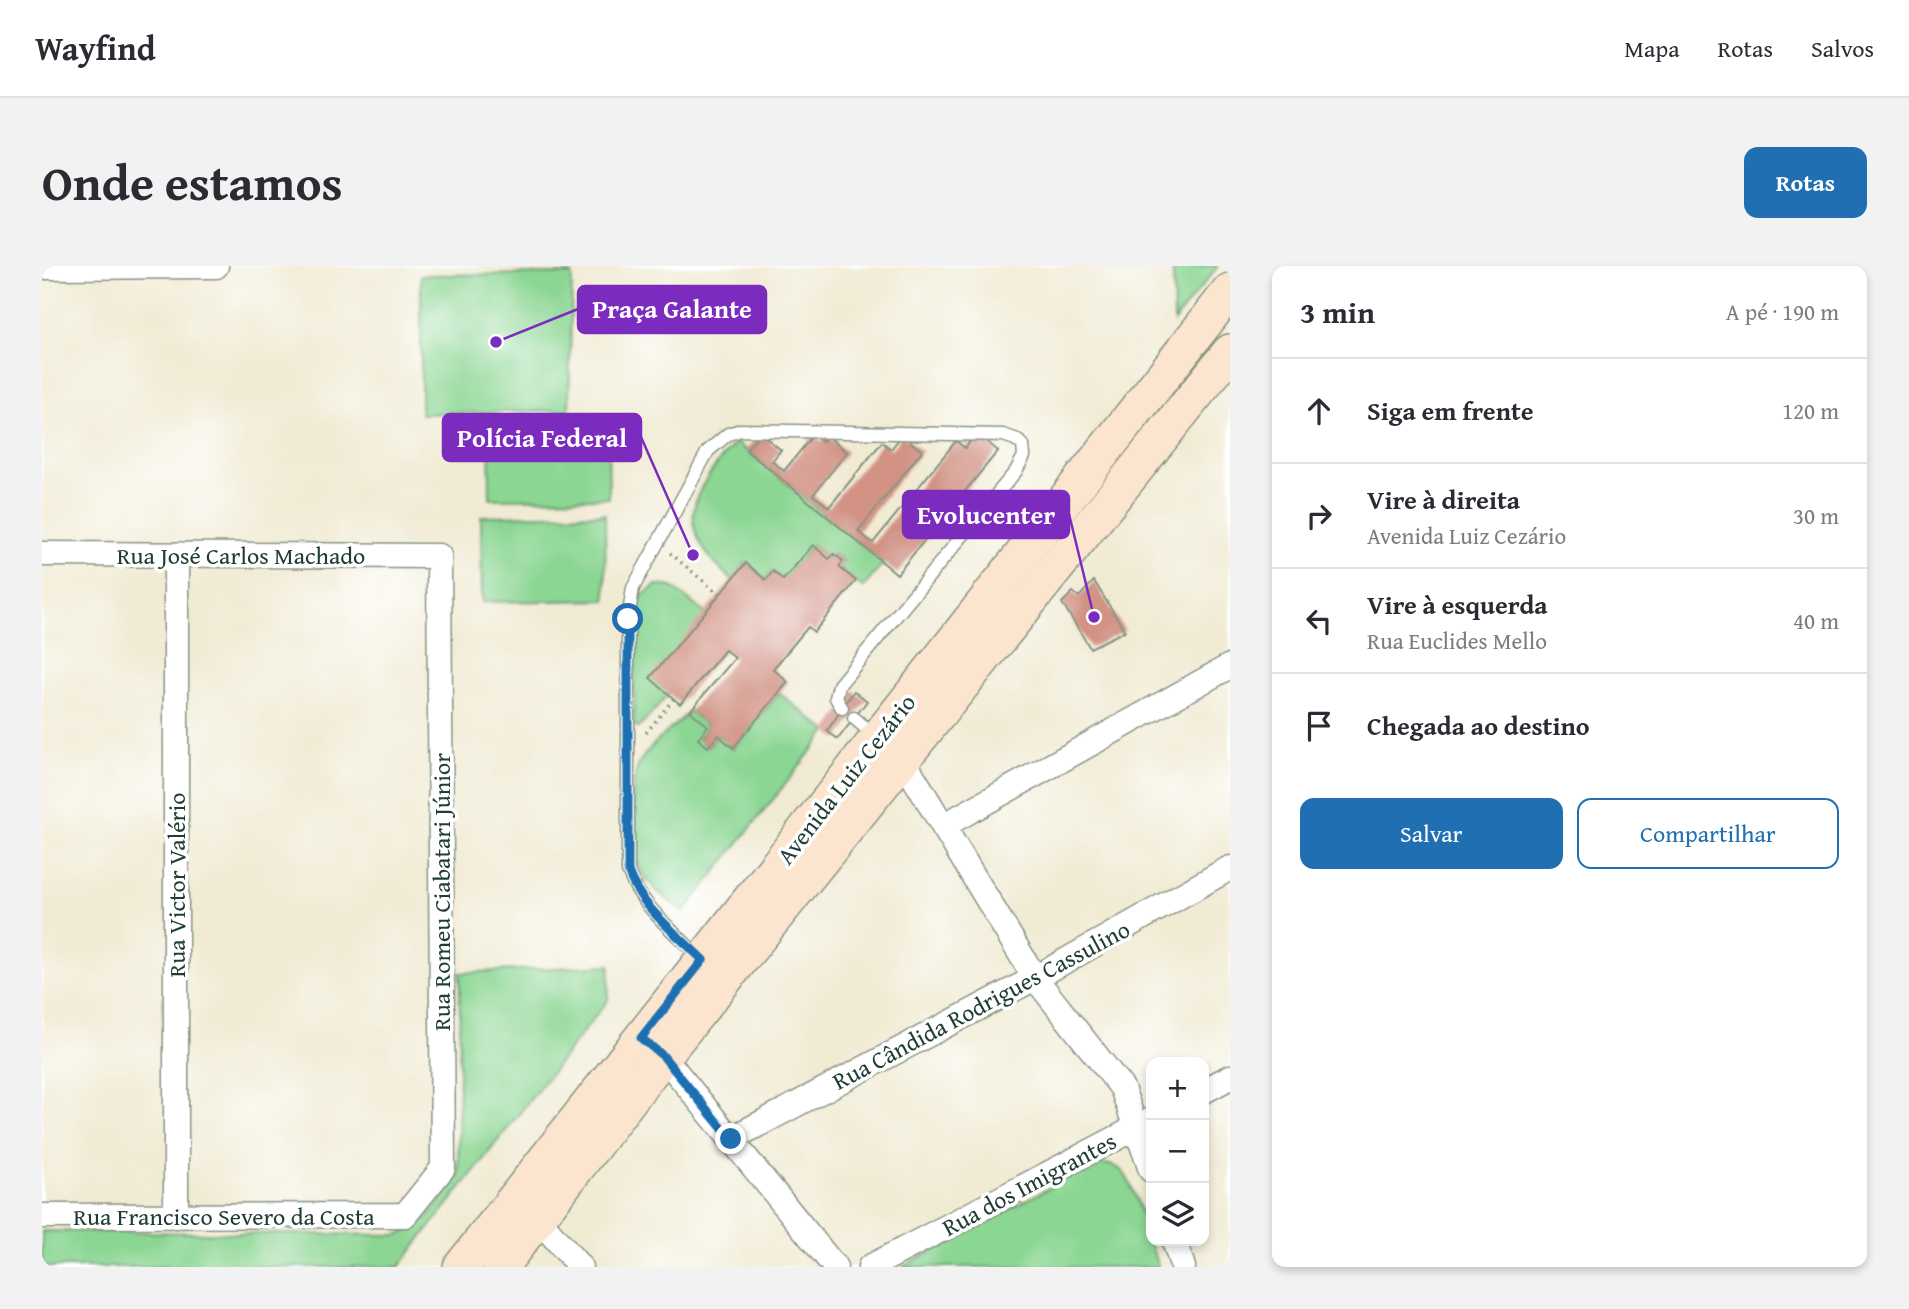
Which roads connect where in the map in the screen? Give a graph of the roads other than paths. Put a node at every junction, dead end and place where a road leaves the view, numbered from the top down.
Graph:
1 (216, 266) edge
2 (42, 267) edge
3 (1230, 291) edge
4 (1196, 334) junction
5 (1228, 361) edge
6 (42, 554) edge
7 (176, 555) junction
8 (439, 556) joint
9 (1230, 666) edge
10 (842, 708) dead end
11 (878, 738) junction
12 (943, 826) junction
13 (1230, 868) edge
14 (703, 960) junction
15 (1035, 978) junction
16 (652, 1047) junction
17 (1230, 1077) edge
18 (1209, 1088) edge
19 (1144, 1123) edge
20 (731, 1139) junction
21 (528, 1206) junction
22 (405, 1215) joint
23 (42, 1216) edge
24 (176, 1216) junction
25 (1176, 1246) edge
26 (461, 1267) edge
27 (500, 1267) edge
28 (580, 1267) edge
29 (835, 1267) edge
30 (870, 1267) edge
31 (1183, 1267) edge

1 - 2 street
3 - 4 street, Avenida Luiz Cezário
4 - 5 street
4 - 11 street, Avenida Luiz Cezário
5 - 11 street, Avenida Luiz Cezário
6 - 7 street, Rua José Carlos Machado
7 - 8 street, Rua José Carlos Machado
7 - 24 street, Rua Victor Valério
8 - 22 street, Rua Romeu Ciabatari Júnior
9 - 12 street
10 - 14 lane
11 - 12 street
11 - 14 street, Avenida Luiz Cezário
11 - 16 street, Avenida Luiz Cezário
12 - 15 street
13 - 15 street, Rua Cândida Rodrigues Cassulino
14 - 16 street, Avenida Luiz Cezário
15 - 19 street
15 - 20 street, Rua Cândida Rodrigues Cassulino
16 - 20 street
16 - 21 street, Avenida Luiz Cezário
17 - 18 street
19 - 30 street, Rua dos Imigrantes
20 - 29 street
21 - 26 street, Avenida Luiz Cezário
21 - 27 street, Avenida Luiz Cezário
21 - 28 street
22 - 24 street, Rua Francisco Severo da Costa
23 - 24 street, Rua Francisco Severo da Costa
25 - 31 street

